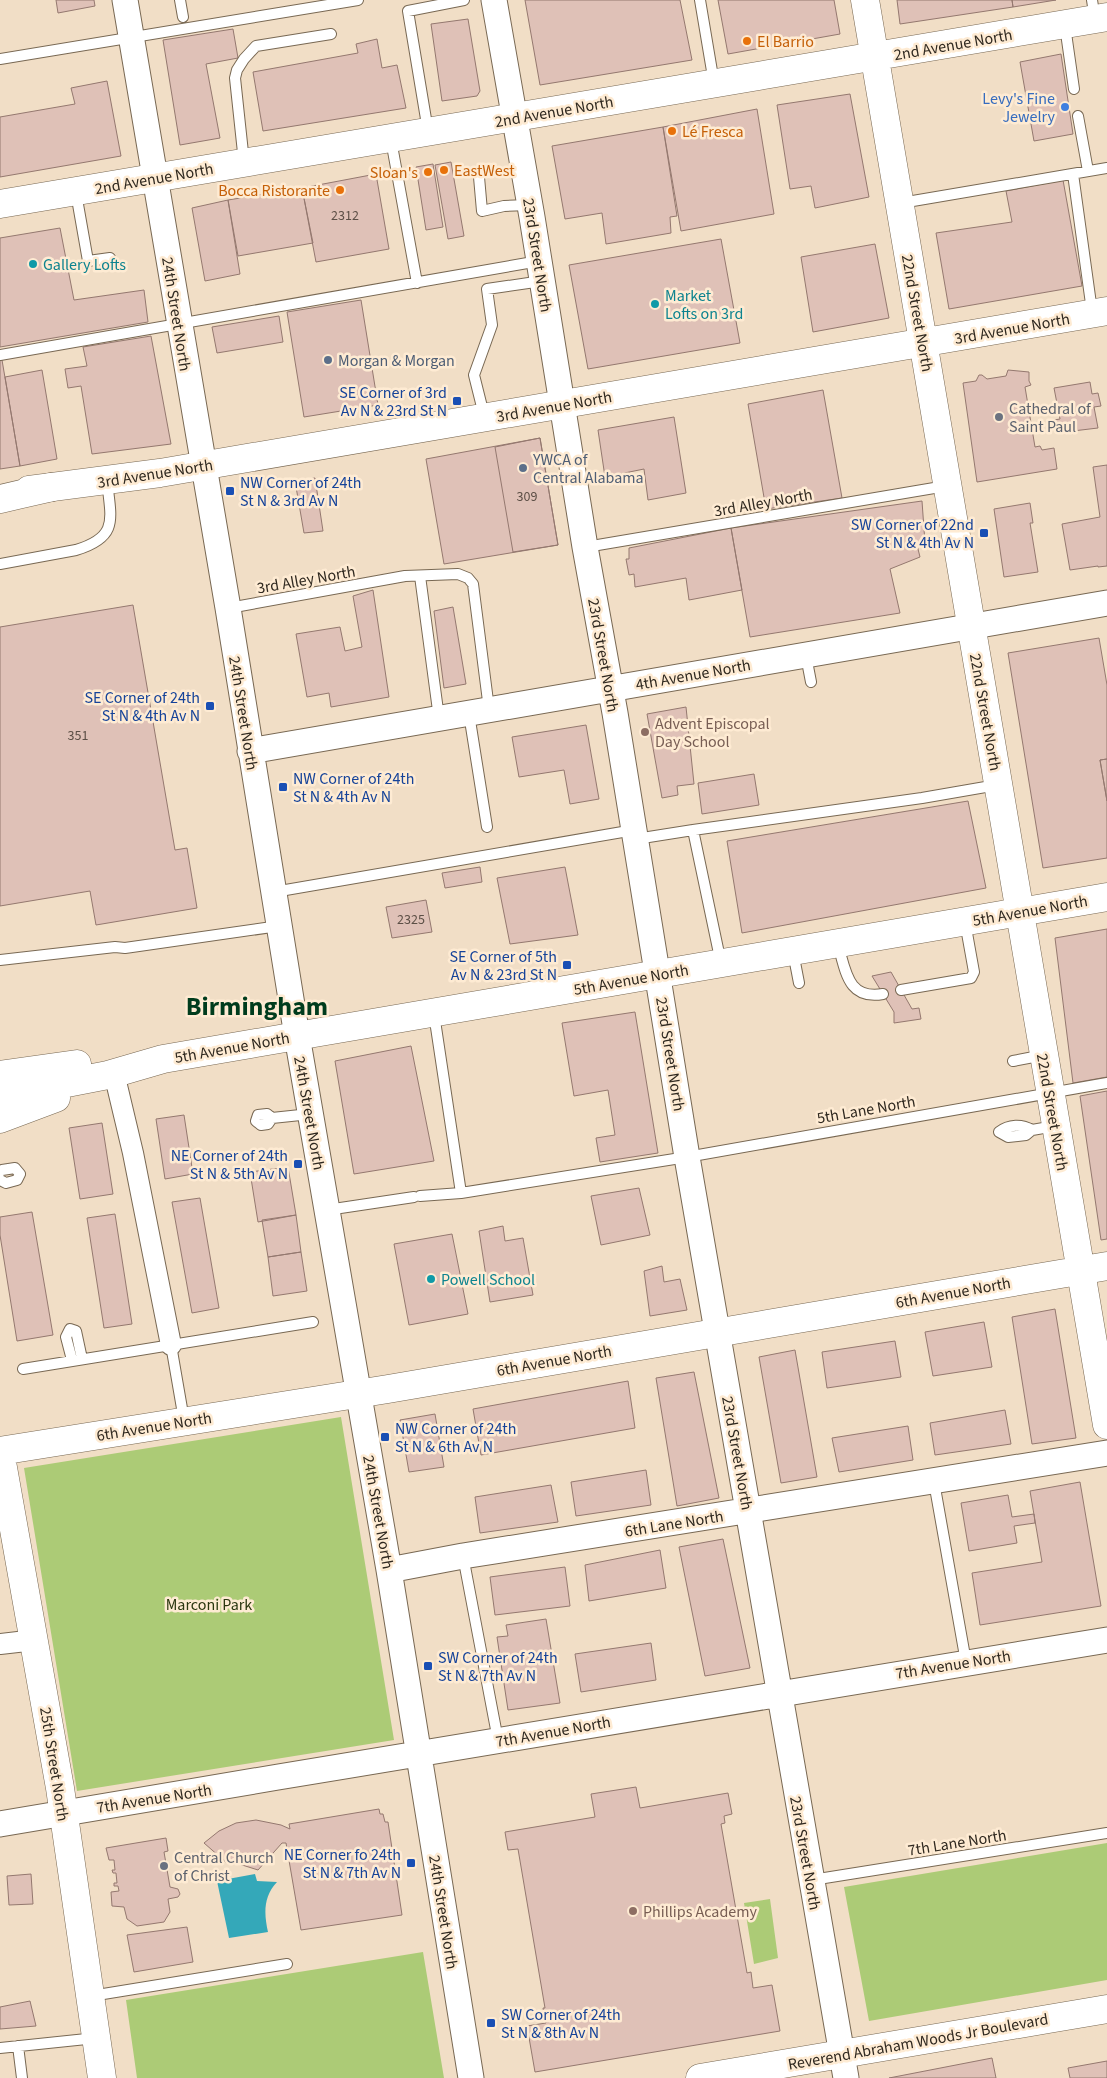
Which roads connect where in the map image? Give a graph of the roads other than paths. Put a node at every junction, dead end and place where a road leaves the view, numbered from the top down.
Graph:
1 (125, 0) edge
2 (180, 0) edge
3 (358, 0) edge
4 (464, 0) edge
5 (494, 0) edge
6 (700, 0) edge
7 (865, 0) edge
8 (1098, 12) edge
9 (183, 17) dead end
10 (1065, 25) junction
11 (331, 34) dead end
12 (132, 39) junction
13 (875, 57) junction
14 (0, 59) edge
15 (714, 84) junction
16 (1074, 89) dead end
17 (1078, 116) dead end
18 (514, 118) junction
19 (428, 133) junction
20 (391, 139) junction
21 (244, 163) junction
22 (1107, 168) edge
23 (1088, 171) junction
24 (1073, 174) junction
25 (479, 177) dead end
26 (155, 178) junction
27 (76, 192) junction
28 (899, 203) junction
29 (0, 204) edge
30 (530, 205) junction
31 (110, 258) dead end
32 (540, 271) junction
33 (417, 283) junction
34 (1100, 313) edge
35 (179, 324) junction
36 (923, 343) junction
37 (0, 355) edge
38 (561, 405) junction
39 (484, 418) junction
40 (202, 466) junction
41 (107, 480) junction
42 (947, 485) junction
43 (52, 488) junction
44 (0, 493) edge
45 (0, 499) edge
46 (585, 547) junction
47 (0, 564) edge
48 (420, 576) junction
49 (1107, 603) edge
50 (228, 608) junction
51 (971, 627) junction
52 (806, 655) junction
53 (811, 682) dead end
54 (611, 688) junction
55 (479, 711) junction
56 (439, 718) junction
57 (250, 751) junction
58 (998, 785) junction
59 (487, 827) dead end
60 (693, 830) junction
61 (635, 835) junction
62 (274, 892) junction
63 (1107, 897) edge
64 (1019, 912) junction
65 (964, 922) junction
66 (280, 926) junction
67 (838, 943) junction
68 (793, 951) junction
69 (0, 960) edge
70 (721, 964) junction
71 (658, 974) junction
72 (799, 983) dead end
73 (901, 990) dead end
74 (883, 994) dead end
75 (434, 1013) junction
76 (297, 1036) junction
77 (1044, 1055) junction
78 (156, 1060) junction
79 (1013, 1061) dead end
80 (111, 1074) junction
81 (0, 1075) edge
82 (1107, 1083) edge
83 (1050, 1093) junction
84 (0, 1096) edge
85 (310, 1114) junction
86 (272, 1118) dead end
87 (0, 1119) edge
88 (686, 1157) junction
89 (0, 1172) edge
90 (0, 1180) edge
91 (462, 1193) junction
92 (327, 1210) junction
93 (1107, 1266) edge
94 (1080, 1270) junction
95 (313, 1322) dead end
96 (717, 1333) junction
97 (171, 1345) junction
98 (23, 1369) dead end
99 (359, 1394) junction
100 (184, 1422) junction
101 (1107, 1425) edge
102 (0, 1451) edge
103 (1107, 1453) edge
104 (934, 1482) junction
105 (748, 1512) junction
106 (463, 1556) junction
107 (389, 1570) junction
108 (35, 1640) junction
109 (1107, 1640) edge
110 (0, 1644) edge
111 (966, 1662) junction
112 (779, 1692) junction
113 (498, 1741) junction
114 (419, 1755) junction
115 (64, 1813) junction
116 (0, 1824) edge
117 (1107, 1833) edge
118 (811, 1880) junction
119 (287, 1964) dead end
120 (90, 1996) junction
121 (1107, 2009) edge
122 (96, 2038) junction
123 (18, 2046) junction
124 (0, 2048) edge
125 (844, 2066) edge
126 (22, 2078) edge
127 (102, 2078) edge
128 (471, 2078) edge
129 (700, 2078) edge

1 - 12 street, 24th Street North
2 - 9 lane
3 - 12 lane
4 - 19 lane
5 - 18 street, 23rd Street North
6 - 15 lane
7 - 13 main road, 22nd Street North
8 - 10 main road, 2nd Avenue North
10 - 13 main road, 2nd Avenue North
10 - 16 lane
11 - 21 lane
12 - 14 lane
12 - 26 street, 24th Street North
13 - 15 main road, 2nd Avenue North
13 - 28 main road, 22nd Street North
15 - 18 main road, 2nd Avenue North
17 - 23 lane
18 - 19 main road, 2nd Avenue North
18 - 30 street, 23rd Street North
19 - 20 main road, 2nd Avenue North
20 - 21 main road, 2nd Avenue North
20 - 33 lane
21 - 26 main road, 2nd Avenue North
22 - 23 lane
23 - 24 lane
24 - 28 lane
24 - 34 lane
25 - 30 lane
26 - 27 main road, 2nd Avenue North
26 - 35 street, 24th Street North
27 - 29 main road, 2nd Avenue North
27 - 31 lane
28 - 36 main road, 22nd Street North
30 - 32 street, 23rd Street North
32 - 33 lane
32 - 38 street, 23rd Street North
32 - 39 lane
33 - 35 lane
34 - 36 main road, 3rd Avenue North
35 - 37 lane
35 - 40 street, 24th Street North
36 - 38 main road, 3rd Avenue North
36 - 42 main road, 22nd Street North
38 - 39 main road, 3rd Avenue North
38 - 46 street, 23rd Street North
39 - 40 main road, 3rd Avenue North
40 - 41 main road, 3rd Avenue North
40 - 50 street, 24th Street North
41 - 43 main road, 3rd Avenue North
41 - 47 lane
42 - 46 lane, 3rd Alley North
42 - 51 main road, 22nd Street North
43 - 44 main road, 3rd Avenue North
43 - 45 main road
46 - 54 street, 23rd Street North
48 - 50 lane, 3rd Alley North
48 - 55 lane, 3rd Alley North
48 - 56 lane
49 - 51 street, 4th Avenue North
50 - 57 street, 24th Street North
51 - 52 street, 4th Avenue North
51 - 58 main road, 22nd Street North
52 - 53 lane
52 - 54 street, 4th Avenue North
54 - 55 street, 4th Avenue North
54 - 61 street, 23rd Street North
55 - 56 street, 4th Avenue North
55 - 59 lane, 3rd Alley North
56 - 57 street, 4th Avenue North
57 - 62 street, 24th Street North
58 - 60 lane
58 - 64 main road, 22nd Street North
60 - 61 lane
60 - 70 lane
61 - 62 lane
61 - 71 street, 23rd Street North
62 - 66 street, 24th Street North
63 - 64 main road, 5th Avenue North
64 - 65 main road, 5th Avenue North
64 - 77 main road, 22nd Street North
65 - 67 main road, 5th Avenue North
65 - 73 lane
66 - 69 lane
66 - 76 street, 24th Street North
67 - 68 main road, 5th Avenue North
67 - 74 lane
68 - 70 main road, 5th Avenue North
68 - 72 lane
70 - 71 main road, 5th Avenue North
71 - 75 main road, 5th Avenue North
71 - 88 street, 23rd Street North
75 - 76 main road, 5th Avenue North
75 - 91 lane
76 - 78 main road, 5th Avenue North
76 - 85 street, 24th Street North
77 - 79 lane
77 - 83 main road, 22nd Street North
78 - 80 main road, 5th Avenue North
78 - 81 main road, 5th Avenue North
80 - 84 main road, 5th Avenue North
80 - 87 main road
80 - 97 street
82 - 83 lane, 5th Lane North
83 - 88 lane, 5th Lane North
83 - 94 main road, 22nd Street North
85 - 86 lane
85 - 92 street, 24th Street North
88 - 91 lane, 5th Lane North
88 - 96 street, 23rd Street North
89 - 90 lane
91 - 92 lane, 5th Lane North
92 - 99 street, 24th Street North
93 - 94 main road, 6th Avenue North
94 - 96 main road, 6th Avenue North
94 - 101 main road, 22nd Street North
95 - 97 lane
96 - 99 main road, 6th Avenue North
96 - 105 street, 23rd Street North
97 - 98 lane
97 - 100 lane
99 - 100 main road, 6th Avenue North
99 - 107 street, 24th Street North
100 - 102 main road, 6th Avenue North
102 - 108 main road, 25th Street North
103 - 104 street, 6th Lane North
104 - 105 street, 6th Lane North
104 - 111 lane
105 - 106 street, 6th Lane North
105 - 112 street, 23rd Street North
106 - 107 street, 6th Lane North
106 - 113 lane
107 - 114 street, 24th Street North
108 - 110 street
108 - 115 main road, 25th Street North
109 - 111 street, 7th Avenue North
111 - 112 street, 7th Avenue North
112 - 113 street, 7th Avenue North
112 - 118 street, 23rd Street North
113 - 114 street, 7th Avenue North
114 - 115 street, 7th Avenue North
114 - 128 street, 24th Street North
115 - 116 street, 7th Avenue North
115 - 120 main road, 25th Street North
117 - 118 lane, 7th Lane North
118 - 125 street, 23rd Street North
119 - 120 lane
120 - 122 main road, 25th Street North
121 - 125 main road, Reverend Abraham Woods Jr Boulevard
122 - 123 lane
122 - 127 main road, 25th Street North
123 - 124 lane
123 - 126 lane
125 - 129 main road, Reverend Abraham Woods Jr Boulevard

